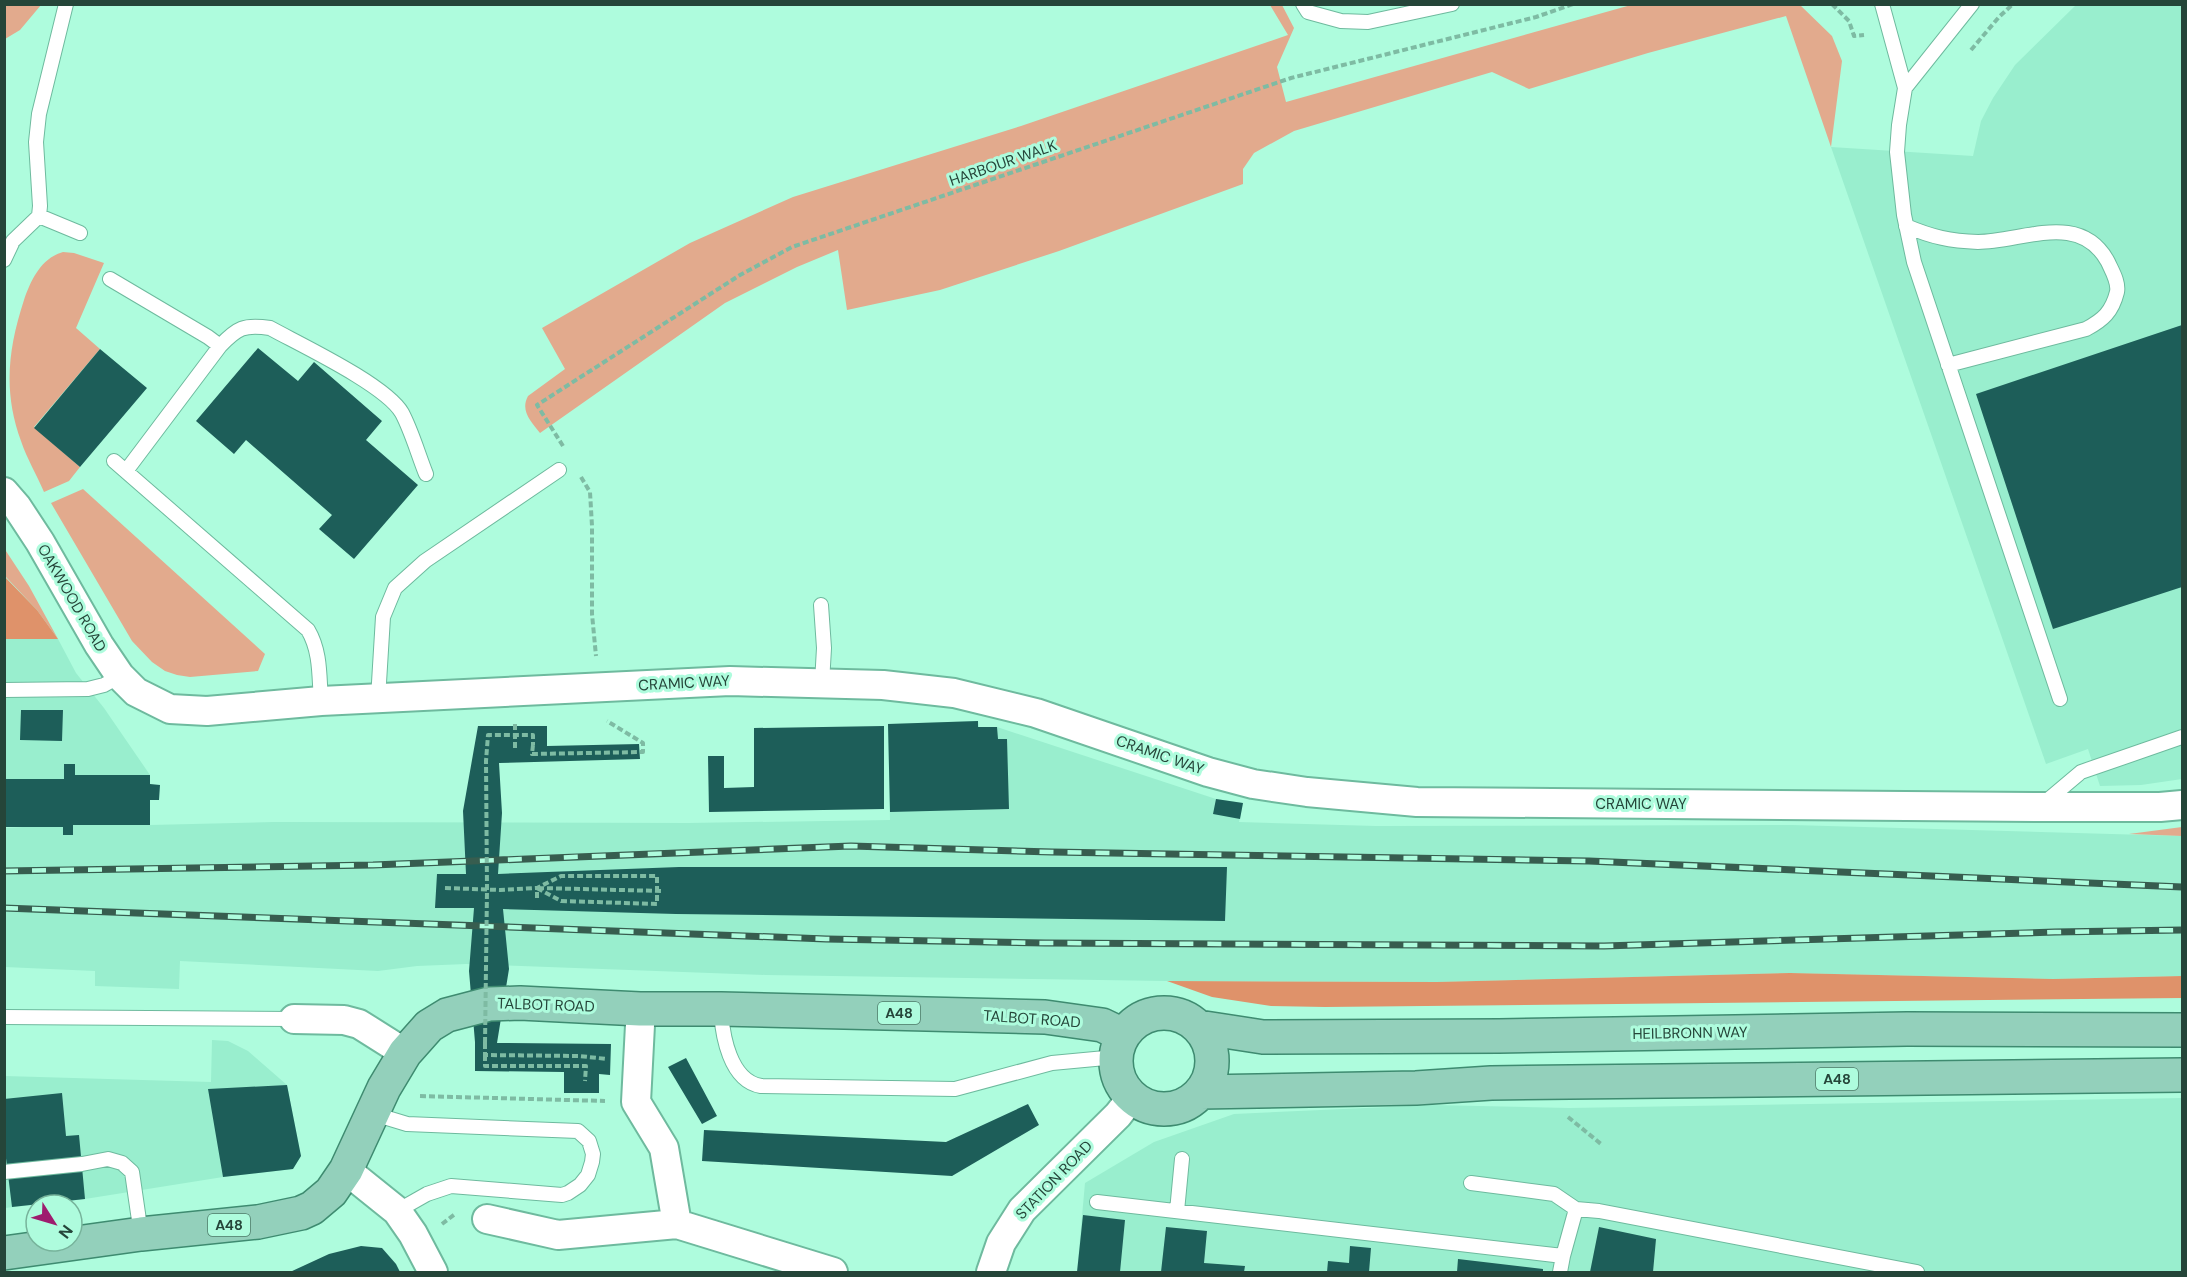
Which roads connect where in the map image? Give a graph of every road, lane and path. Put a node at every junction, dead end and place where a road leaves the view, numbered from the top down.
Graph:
1 (66, 4) edge
2 (1303, 4) edge
3 (1452, 4) edge
4 (1573, 4) edge
5 (1832, 4) edge
6 (1882, 4) edge
7 (1972, 4) edge
8 (2013, 4) edge
9 (1868, 34) dead end
10 (1965, 56) dead end
11 (1905, 88) junction
12 (39, 216) junction
13 (1906, 226) junction
14 (80, 233) dead end
15 (4, 260) edge
16 (110, 279) dead end
17 (220, 346) junction
18 (1948, 365) junction
19 (572, 459) junction
20 (114, 461) dead end
21 (559, 470) joint
22 (126, 471) junction
23 (426, 474) dead end
24 (4, 492) edge
25 (821, 605) dead end
26 (120, 676) junction
27 (822, 683) junction
28 (598, 687) junction
29 (4, 690) edge
30 (145, 699) joint
31 (378, 699) junction
32 (2060, 699) dead end
33 (321, 701) junction
34 (515, 735) junction
35 (2182, 737) edge
36 (515, 748) dead end
37 (2182, 805) edge
38 (2040, 807) junction
39 (445, 888) dead end
40 (537, 888) junction
41 (487, 890) junction
42 (500, 890) junction
43 (659, 891) junction
44 (500, 898) dead end
45 (537, 898) dead end
46 (721, 1009) junction
47 (4, 1017) edge
48 (294, 1019) joint
49 (640, 1025) dead end
50 (1198, 1027) junction
51 (2182, 1030) edge
52 (1120, 1046) junction
53 (405, 1053) junction
54 (485, 1055) junction
55 (579, 1056) dead end
56 (587, 1057) dead end
57 (2182, 1075) edge
58 (1201, 1092) junction
59 (1132, 1097) junction
60 (379, 1101) junction
61 (636, 1102) junction
62 (1182, 1159) dead end
63 (346, 1170) junction
64 (4, 1172) edge
65 (1471, 1183) dead end
66 (1097, 1202) dead end
67 (1576, 1209) junction
68 (397, 1211) junction
69 (1177, 1211) junction
70 (487, 1219) dead end
71 (677, 1224) junction
72 (141, 1234) junction
73 (4, 1253) edge
74 (1563, 1256) junction
75 (433, 1272) edge
76 (833, 1272) edge
77 (991, 1272) edge
78 (1560, 1272) edge
79 (1917, 1272) edge

1 - 12 lane
2 - 3 lane
4 - 19 path, HARBOUR WALK
5 - 9 path
6 - 11 lane
7 - 11 lane
8 - 10 path
11 - 13 lane
12 - 14 lane
12 - 15 lane
13 - 18 lane
13 - 18 lane
16 - 17 lane
17 - 22 lane
17 - 23 lane
18 - 32 lane
19 - 21 path
19 - 28 path
20 - 22 lane
21 - 31 lane
22 - 33 lane
24 - 26 street, OAKWOOD ROAD
25 - 27 lane
26 - 29 lane
26 - 30 street, OAKWOOD ROAD
27 - 28 street, CRAMIC WAY
27 - 38 street, CRAMIC WAY
28 - 31 street, CRAMIC WAY
28 - 34 path, bridge
30 - 33 street, CRAMIC WAY
31 - 33 street, CRAMIC WAY
34 - 36 path
34 - 41 path, bridge
35 - 38 lane
37 - 38 street, CRAMIC WAY
39 - 41 path
40 - 42 path
40 - 43 path
40 - 43 path
40 - 43 path
40 - 45 path
41 - 42 path
41 - 54 path, bridge
42 - 44 path
46 - 52 main road, TALBOT ROAD / A48
46 - 52 lane
46 - 53 main road, TALBOT ROAD / A48
47 - 48 lane
48 - 53 street
49 - 61 street
50 - 51 main road, HEILBRONN WAY
50 - 52 main road
50 - 58 main road
52 - 59 main road
53 - 60 main road, TALBOT ROAD / A48
54 - 55 path
54 - 56 path
57 - 58 main road, A48
58 - 59 main road
59 - 77 street, STATION ROAD
60 - 61 path
60 - 63 main road, TALBOT ROAD / A48
60 - 68 lane
61 - 71 street
62 - 69 lane
63 - 68 street
63 - 72 main road, TALBOT ROAD / A48
64 - 72 lane
65 - 67 lane
66 - 69 lane
67 - 74 lane
67 - 79 lane
68 - 75 street
69 - 74 lane
70 - 71 street
71 - 76 street
72 - 73 main road, TALBOT ROAD / A48
74 - 78 lane

